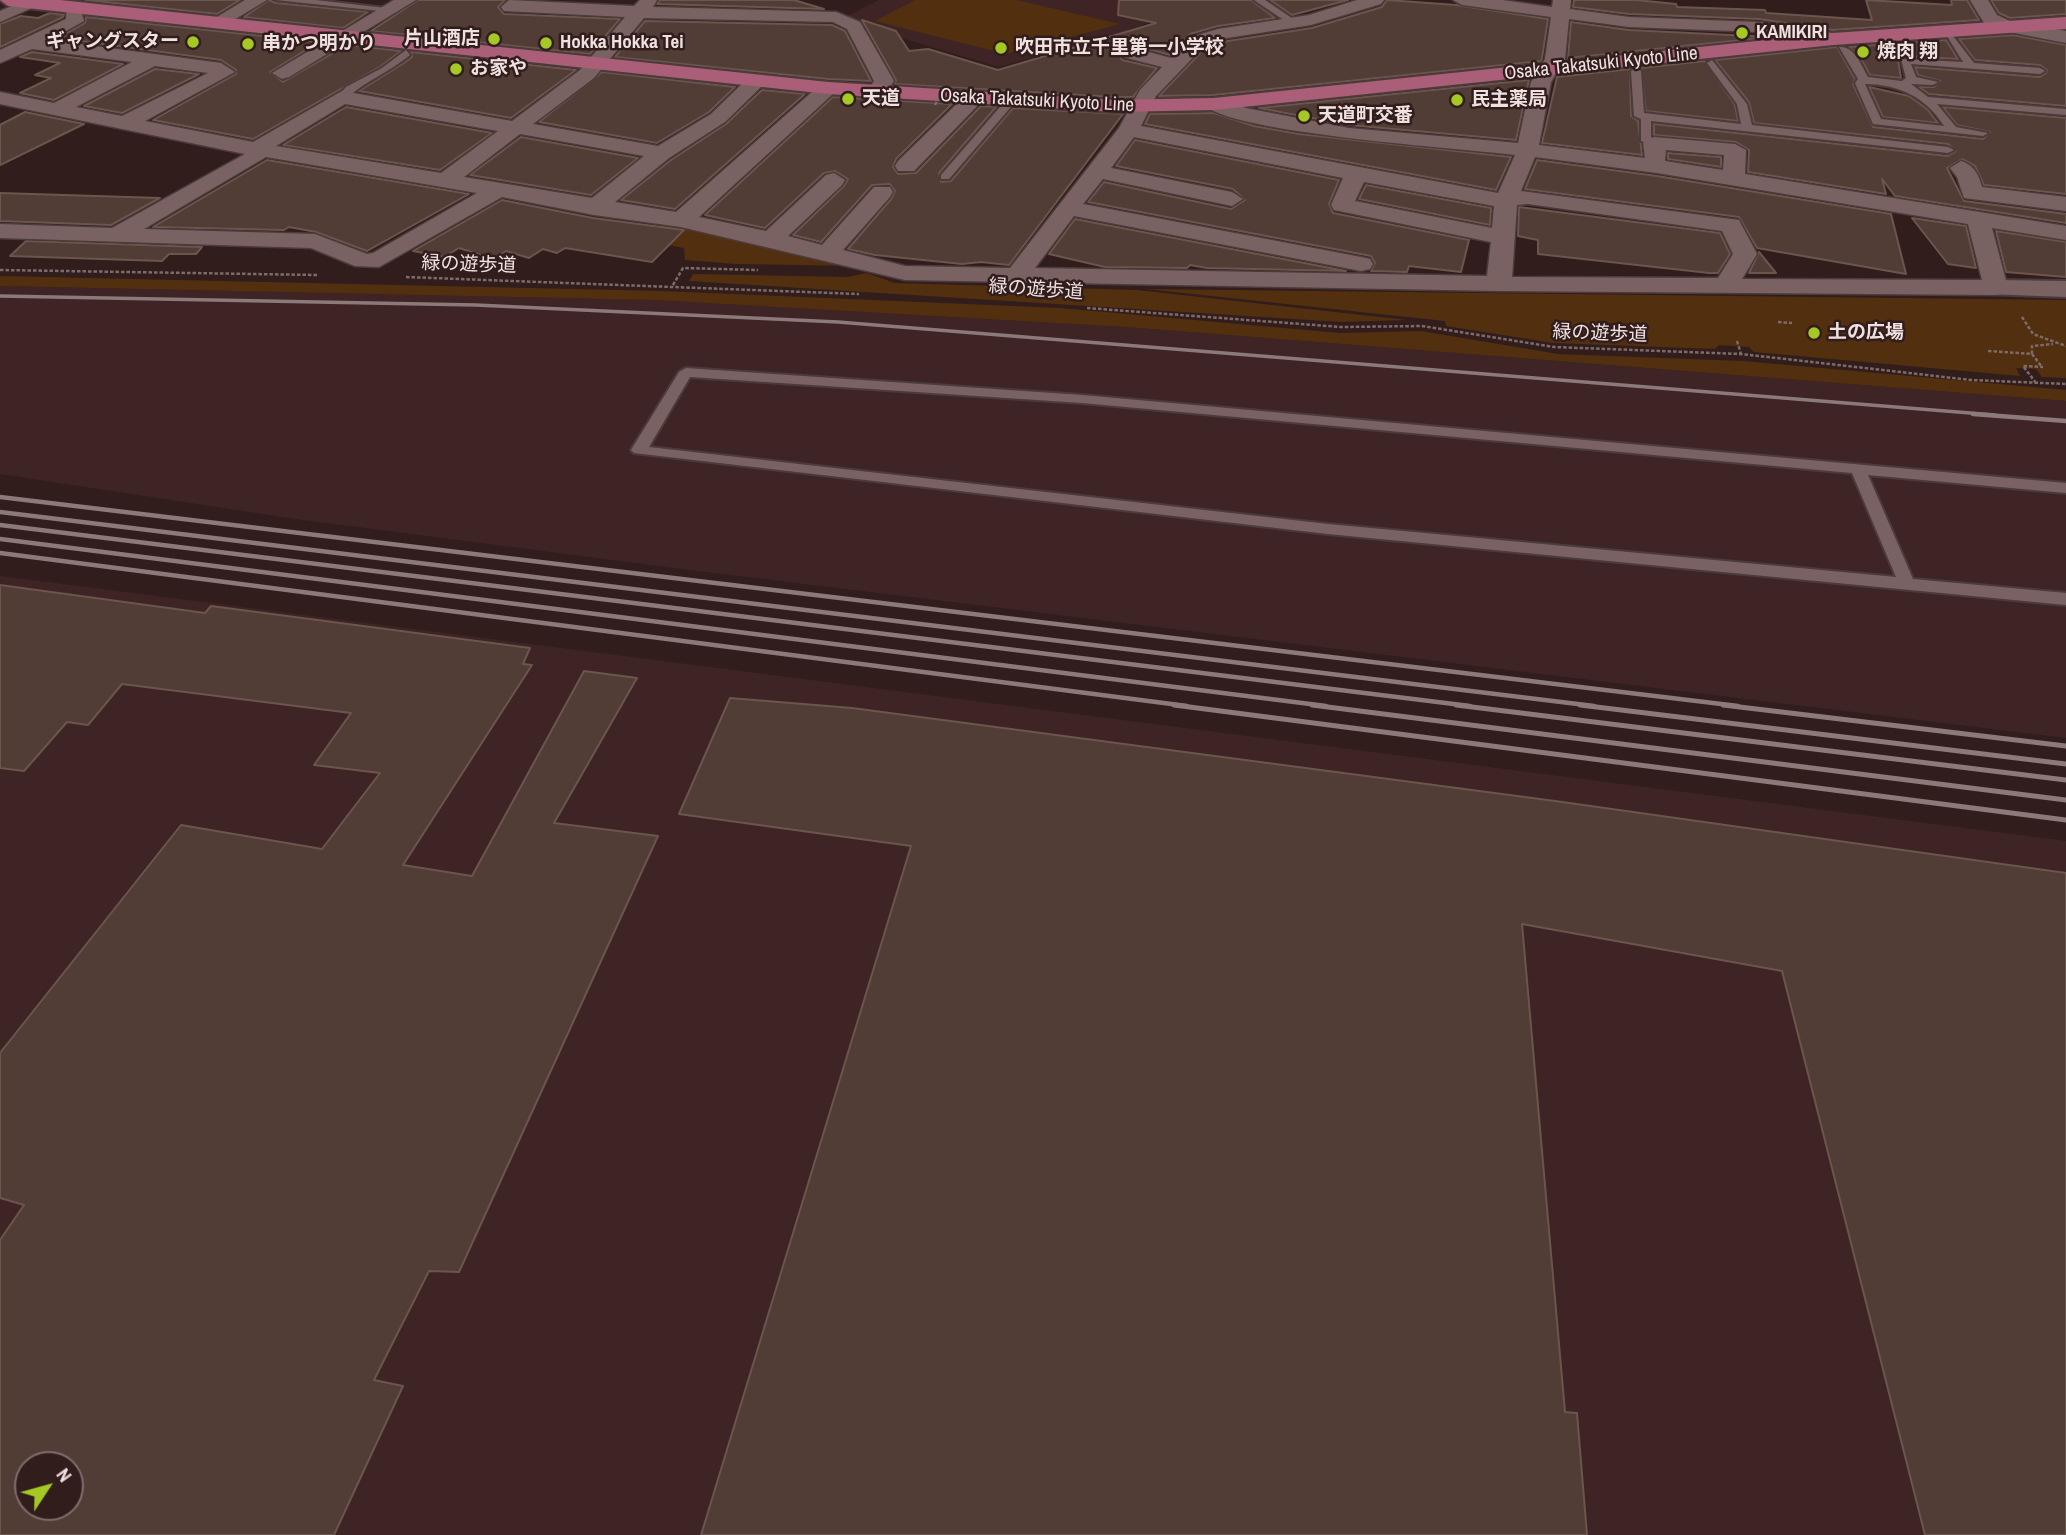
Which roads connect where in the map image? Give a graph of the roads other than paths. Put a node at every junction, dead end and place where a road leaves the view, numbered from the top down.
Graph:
1 (8, 0) edge
2 (258, 0) edge
3 (281, 0) edge
4 (522, 0) edge
5 (770, 0) edge
6 (1259, 0) edge
7 (1375, 0) edge
8 (1462, 0) edge
9 (1979, 0) edge
10 (34, 3) junction
11 (77, 4) edge
12 (398, 5) edge
13 (645, 6) edge
14 (859, 6) dead end
15 (1561, 7) edge
16 (0, 17) edge
17 (758, 17) junction
18 (836, 17) junction
19 (216, 23) junction
20 (1294, 23) junction
21 (2066, 23) edge
22 (2005, 26) junction
23 (341, 36) junction
24 (2066, 37) edge
25 (1950, 38) dead end
26 (31, 43) junction
27 (1837, 44) junction
28 (406, 53) dead end
29 (1130, 53) dead end
30 (0, 57) edge
31 (153, 60) junction
32 (1712, 63) dead end
33 (594, 64) junction
34 (1173, 64) junction
35 (1971, 66) junction
36 (1549, 70) junction
37 (1636, 71) dead end
38 (2040, 71) dead end
39 (282, 73) dead end
40 (1864, 80) junction
41 (756, 82) junction
42 (1908, 82) junction
43 (1933, 82) dead end
44 (828, 88) junction
45 (877, 92) junction
46 (342, 97) junction
47 (974, 98) junction
48 (1926, 100) junction
49 (3, 101) edge
50 (1012, 101) junction
51 (1214, 104) junction
52 (1140, 107) junction
53 (57, 109) junction
54 (2066, 112) edge
55 (1646, 117) junction
56 (125, 123) junction
57 (515, 127) junction
58 (620, 127) dead end
59 (1747, 129) junction
60 (1946, 129) junction
61 (1129, 130) junction
62 (1983, 133) dead end
63 (600, 142) junction
64 (1654, 143) junction
65 (256, 149) junction
66 (1527, 151) junction
67 (661, 153) junction
68 (1955, 159) junction
69 (906, 166) dead end
70 (1657, 166) junction
71 (1096, 171) junction
72 (1356, 175) junction
73 (945, 177) dead end
74 (447, 179) junction
75 (1734, 179) junction
76 (834, 180) dead end
77 (499, 189) junction
78 (882, 192) dead end
79 (1232, 199) dead end
80 (1506, 200) junction
81 (2066, 204) edge
82 (594, 208) junction
83 (1066, 208) junction
84 (681, 220) junction
85 (1979, 220) junction
86 (0, 231) edge
87 (2066, 233) edge
88 (116, 235) junction
89 (1503, 237) junction
90 (771, 239) junction
91 (828, 253) junction
92 (1017, 275) junction
93 (1464, 284) junction
94 (1499, 284) junction
95 (1726, 285) junction
96 (1996, 288) junction
97 (2066, 289) edge
98 (1858, 469) junction
99 (2066, 488) edge
100 (1907, 584) junction
101 (2066, 599) edge

1 - 10 main road, Osaka Takatsuki Kyoto Line
2 - 19 street
3 - 12 lane
4 - 13 street
5 - 17 street
6 - 20 lane
7 - 20 street
8 - 15 street
9 - 22 street
10 - 11 main road, Osaka Takatsuki Kyoto Line
10 - 16 street
11 - 19 main road, Osaka Takatsuki Kyoto Line
11 - 26 street
12 - 23 street
13 - 17 street
13 - 33 street
14 - 18 street
15 - 27 street
15 - 36 street
17 - 18 street
18 - 45 street
19 - 23 main road, Osaka Takatsuki Kyoto Line
20 - 34 street
21 - 22 main road, Osaka Takatsuki Kyoto Line
22 - 24 street
22 - 27 main road, Osaka Takatsuki Kyoto Line
23 - 33 main road, Osaka Takatsuki Kyoto Line
23 - 39 street
25 - 35 lane
26 - 30 street
26 - 31 street
27 - 36 main road, Osaka Takatsuki Kyoto Line
27 - 40 lane
28 - 46 lane
29 - 34 street
31 - 53 street
31 - 56 street
32 - 59 lane
33 - 41 main road, Osaka Takatsuki Kyoto Line
33 - 57 street
34 - 52 street
35 - 38 lane
35 - 42 lane
36 - 51 main road, Osaka Takatsuki Kyoto Line
36 - 66 street
37 - 55 lane
40 - 42 lane
40 - 60 lane
41 - 44 main road, Osaka Takatsuki Kyoto Line
41 - 67 street
42 - 43 lane
42 - 48 lane
44 - 45 main road, Osaka Takatsuki Kyoto Line
44 - 84 street
45 - 47 main road, Osaka Takatsuki Kyoto Line
46 - 57 street
46 - 65 street
47 - 50 main road, Osaka Takatsuki Kyoto Line
47 - 69 street
48 - 54 lane
48 - 60 lane
49 - 53 street
50 - 52 main road, Osaka Takatsuki Kyoto Line
50 - 73 lane
51 - 52 main road, Osaka Takatsuki Kyoto Line
51 - 66 street
52 - 61 street
53 - 56 street
55 - 59 lane
55 - 64 lane
56 - 65 street
57 - 63 street
57 - 74 street
58 - 63 street
59 - 68 lane
60 - 62 lane
60 - 68 lane
61 - 71 street
61 - 72 street
63 - 67 street
64 - 70 street
64 - 75 street
65 - 74 street
65 - 88 street
66 - 70 street
66 - 80 street
67 - 82 street
68 - 81 street
70 - 75 street
71 - 79 street
71 - 83 street
72 - 80 street
72 - 89 street
74 - 77 street
75 - 85 street
76 - 90 street
77 - 82 street
77 - 88 street
78 - 91 street
80 - 89 street
80 - 95 street
82 - 84 street
83 - 92 street
83 - 93 street
84 - 90 street
85 - 87 street
85 - 96 street
86 - 88 street
89 - 94 street
90 - 91 street
91 - 92 street
92 - 93 street
93 - 94 street
94 - 95 street
95 - 96 street
96 - 97 street
98 - 99 lane
98 - 100 lane
98 - 100 lane
100 - 101 lane

